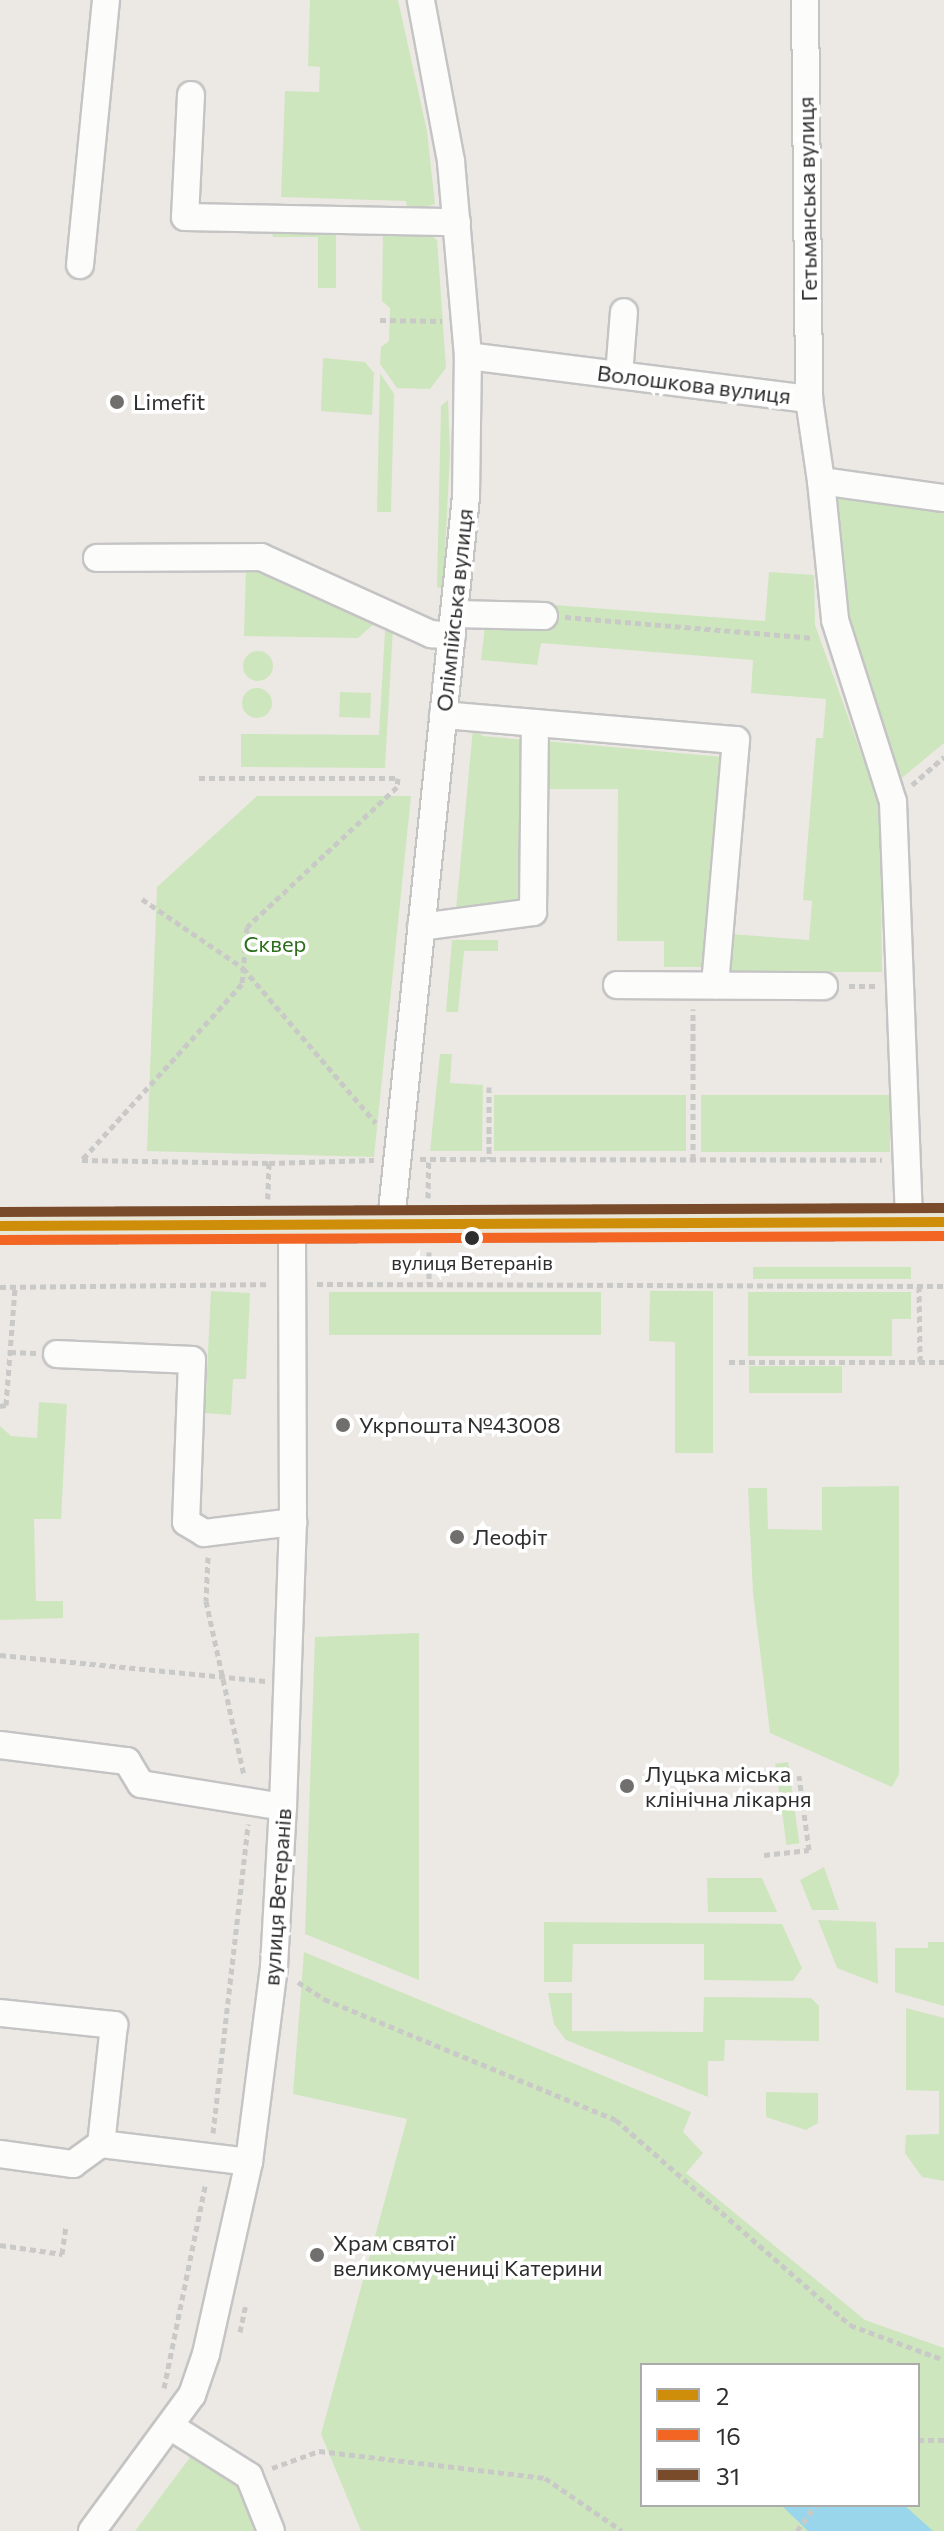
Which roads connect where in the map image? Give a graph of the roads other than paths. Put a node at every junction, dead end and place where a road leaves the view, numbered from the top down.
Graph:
1 (106, 0) edge
2 (421, 0) edge
3 (805, 0) edge
4 (191, 95) dead end
5 (457, 222) junction
6 (80, 265) dead end
7 (624, 312) dead end
8 (468, 356) junction
9 (619, 375) junction
10 (809, 399) junction
11 (821, 481) junction
12 (944, 498) edge
13 (97, 558) dead end
14 (544, 616) road end
15 (453, 625) junction
16 (443, 715) junction
17 (535, 723) junction
18 (421, 927) junction
19 (617, 985) dead end
20 (704, 985) junction
21 (824, 986) road end
22 (391, 1221) junction
23 (280, 1222) junction
24 (909, 1222) junction
25 (944, 1222) edge
26 (0, 1226) edge
27 (57, 1354) dead end
28 (293, 1522) junction
29 (0, 1745) edge
30 (283, 1807) junction
31 (0, 2013) edge
32 (101, 2144) junction
33 (0, 2154) edge
34 (249, 2162) junction
35 (173, 2428) junction
36 (92, 2531) edge
37 (271, 2531) edge

1 - 6 street
2 - 5 street, Олімпійська вулиця
3 - 10 street, Гетьманська вулиця
4 - 5 street
5 - 8 street, Олімпійська вулиця
7 - 9 street
8 - 9 street, Волошкова вулиця
8 - 15 street, Олімпійська вулиця
9 - 10 street, Волошкова вулиця
10 - 11 street, Волошкова вулиця
11 - 12 street
11 - 24 street, Волошкова вулиця
13 - 15 street
14 - 15 street
15 - 16 street, Олімпійська вулиця
16 - 17 street
16 - 18 street, Олімпійська вулиця
17 - 18 street
17 - 20 street
18 - 22 street, Олімпійська вулиця
19 - 20 street
20 - 21 street
22 - 23 main road
22 - 24 main road
23 - 26 main road
23 - 28 street, вулиця Ветеранів
24 - 25 main road
27 - 28 street
28 - 30 street, вулиця Ветеранів
29 - 30 street
30 - 34 street, вулиця Ветеранів
31 - 32 street
32 - 33 street
32 - 34 street
34 - 35 street, вулиця Ветеранів
35 - 36 street, вулиця Ветеранів
35 - 37 street

